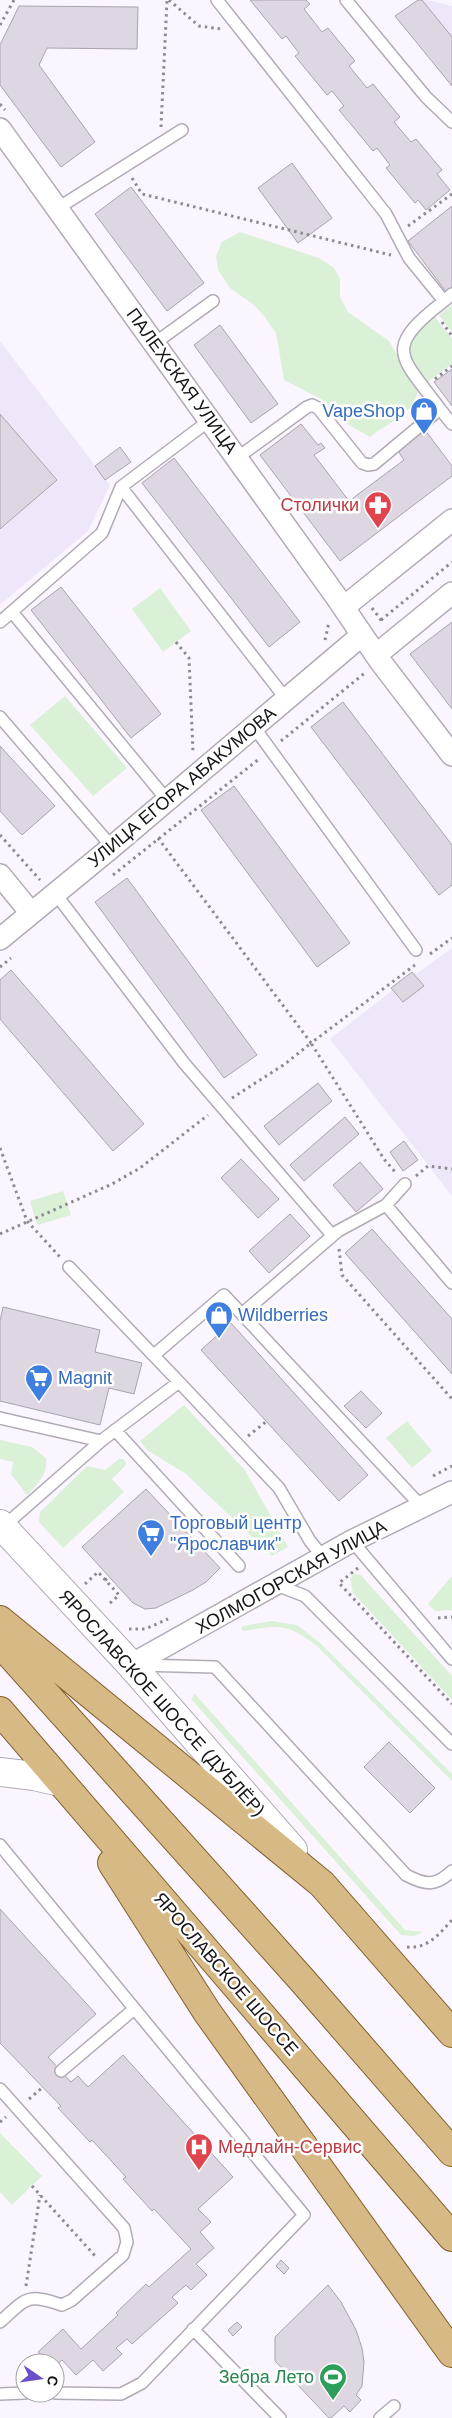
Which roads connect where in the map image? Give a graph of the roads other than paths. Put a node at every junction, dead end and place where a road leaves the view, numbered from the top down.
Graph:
1 (217, 0) edge
2 (346, 0) edge
3 (452, 122) edge
4 (0, 129) edge
5 (182, 130) dead end
6 (58, 208) junction
7 (448, 298) edge
8 (214, 301) dead end
9 (154, 344) junction
10 (440, 409) junction
11 (210, 420) junction
12 (452, 424) edge
13 (237, 458) junction
14 (121, 487) junction
15 (452, 520) edge
16 (452, 593) edge
17 (344, 607) junction
18 (12, 612) junction
19 (0, 622) edge
20 (362, 635) junction
21 (378, 658) junction
22 (286, 700) junction
23 (0, 717) edge
24 (254, 726) junction
25 (452, 755) edge
26 (167, 800) junction
27 (112, 847) junction
28 (0, 875) edge
29 (48, 888) junction
30 (31, 913) junction
31 (0, 939) edge
32 (418, 956) road end
33 (405, 1184) road end
34 (386, 1205) junction
35 (335, 1233) junction
36 (69, 1267) road end
37 (452, 1283) edge
38 (243, 1313) junction
39 (154, 1355) junction
40 (179, 1382) junction
41 (0, 1418) edge
42 (115, 1430) junction
43 (101, 1441) junction
44 (452, 1492) edge
45 (422, 1507) junction
46 (2, 1526) edge
47 (352, 1541) junction
48 (322, 1557) junction
49 (239, 1566) dead end
50 (274, 1584) junction
51 (0, 1620) edge
52 (0, 1643) edge
53 (452, 1659) edge
54 (131, 1665) junction
55 (0, 1711) edge
56 (452, 1744) edge
57 (0, 1772) edge
58 (60, 1782) junction
59 (0, 1845) edge
60 (452, 1871) edge
61 (322, 1884) junction
62 (133, 2010) junction
63 (452, 2033) edge
64 (61, 2071) dead end
65 (0, 2089) edge
66 (452, 2152) edge
67 (452, 2237) edge
68 (0, 2322) edge
69 (193, 2329) junction
70 (452, 2353) edge
71 (15, 2393) edge
72 (65, 2393) edge
73 (0, 2394) edge
74 (394, 2406) dead end
75 (280, 2418) edge
76 (380, 2418) edge

1 - 7 lane
2 - 3 lane
4 - 6 street, ПАЛЕХСКАЯ УЛИЦА
5 - 6 lane
6 - 9 street, ПАЛЕХСКАЯ УЛИЦА
7 - 10 lane
8 - 9 lane
9 - 11 street, ПАЛЕХСКАЯ УЛИЦА
10 - 12 lane
10 - 13 lane
11 - 13 street, ПАЛЕХСКАЯ УЛИЦА
11 - 14 lane
13 - 17 street, ПАЛЕХСКАЯ УЛИЦА
14 - 18 lane
14 - 22 lane
15 - 17 street
16 - 21 street
17 - 20 street, ПАЛЕХСКАЯ УЛИЦА
18 - 19 lane
18 - 26 lane
20 - 21 street, ПАЛЕХСКАЯ УЛИЦА
20 - 22 street, УЛИЦА ЕГОРА АБАКУМОВА
21 - 25 street
22 - 24 street, УЛИЦА ЕГОРА АБАКУМОВА
23 - 27 lane
24 - 26 street, УЛИЦА ЕГОРА АБАКУМОВА
24 - 32 lane
26 - 27 street, УЛИЦА ЕГОРА АБАКУМОВА
27 - 29 street, УЛИЦА ЕГОРА АБАКУМОВА
28 - 30 street
29 - 30 street, УЛИЦА ЕГОРА АБАКУМОВА
29 - 35 lane
30 - 31 street, УЛИЦА ЕГОРА АБАКУМОВА
33 - 34 lane
34 - 35 lane
34 - 37 lane
35 - 38 lane
36 - 39 lane
38 - 39 lane
38 - 45 lane
39 - 40 lane
40 - 42 lane
40 - 48 lane
41 - 43 lane
42 - 43 lane
42 - 49 lane
43 - 46 lane
44 - 45 street, ХОЛМОГОРСКАЯ УЛИЦА
45 - 47 street, ХОЛМОГОРСКАЯ УЛИЦА
46 - 54 street, ЯРОСЛАВСКОЕ ШОССЕ (ДУБЛЁР)
47 - 48 street, ХОЛМОГОРСКАЯ УЛИЦА
47 - 53 lane
48 - 50 street, ХОЛМОГОРСКАЯ УЛИЦА
50 - 54 street, ХОЛМОГОРСКАЯ УЛИЦА
50 - 56 lane
51 - 61 main road, ЯРОСЛАВСКОЕ ШОССЕ (ДУБЛЁР)
52 - 66 main road
54 - 60 lane
54 - 61 street, ЯРОСЛАВСКОЕ ШОССЕ (ДУБЛЁР)
55 - 58 main road, ЯРОСЛАВСКОЕ ШОССЕ
57 - 58 street
58 - 67 main road, ЯРОСЛАВСКОЕ ШОССЕ
58 - 70 main road
59 - 62 lane
61 - 63 main road, ЯРОСЛАВСКОЕ ШОССЕ (ДУБЛЁР)
62 - 64 lane
62 - 69 lane
65 - 68 lane
69 - 72 lane
69 - 75 lane
71 - 73 lane
74 - 76 lane

